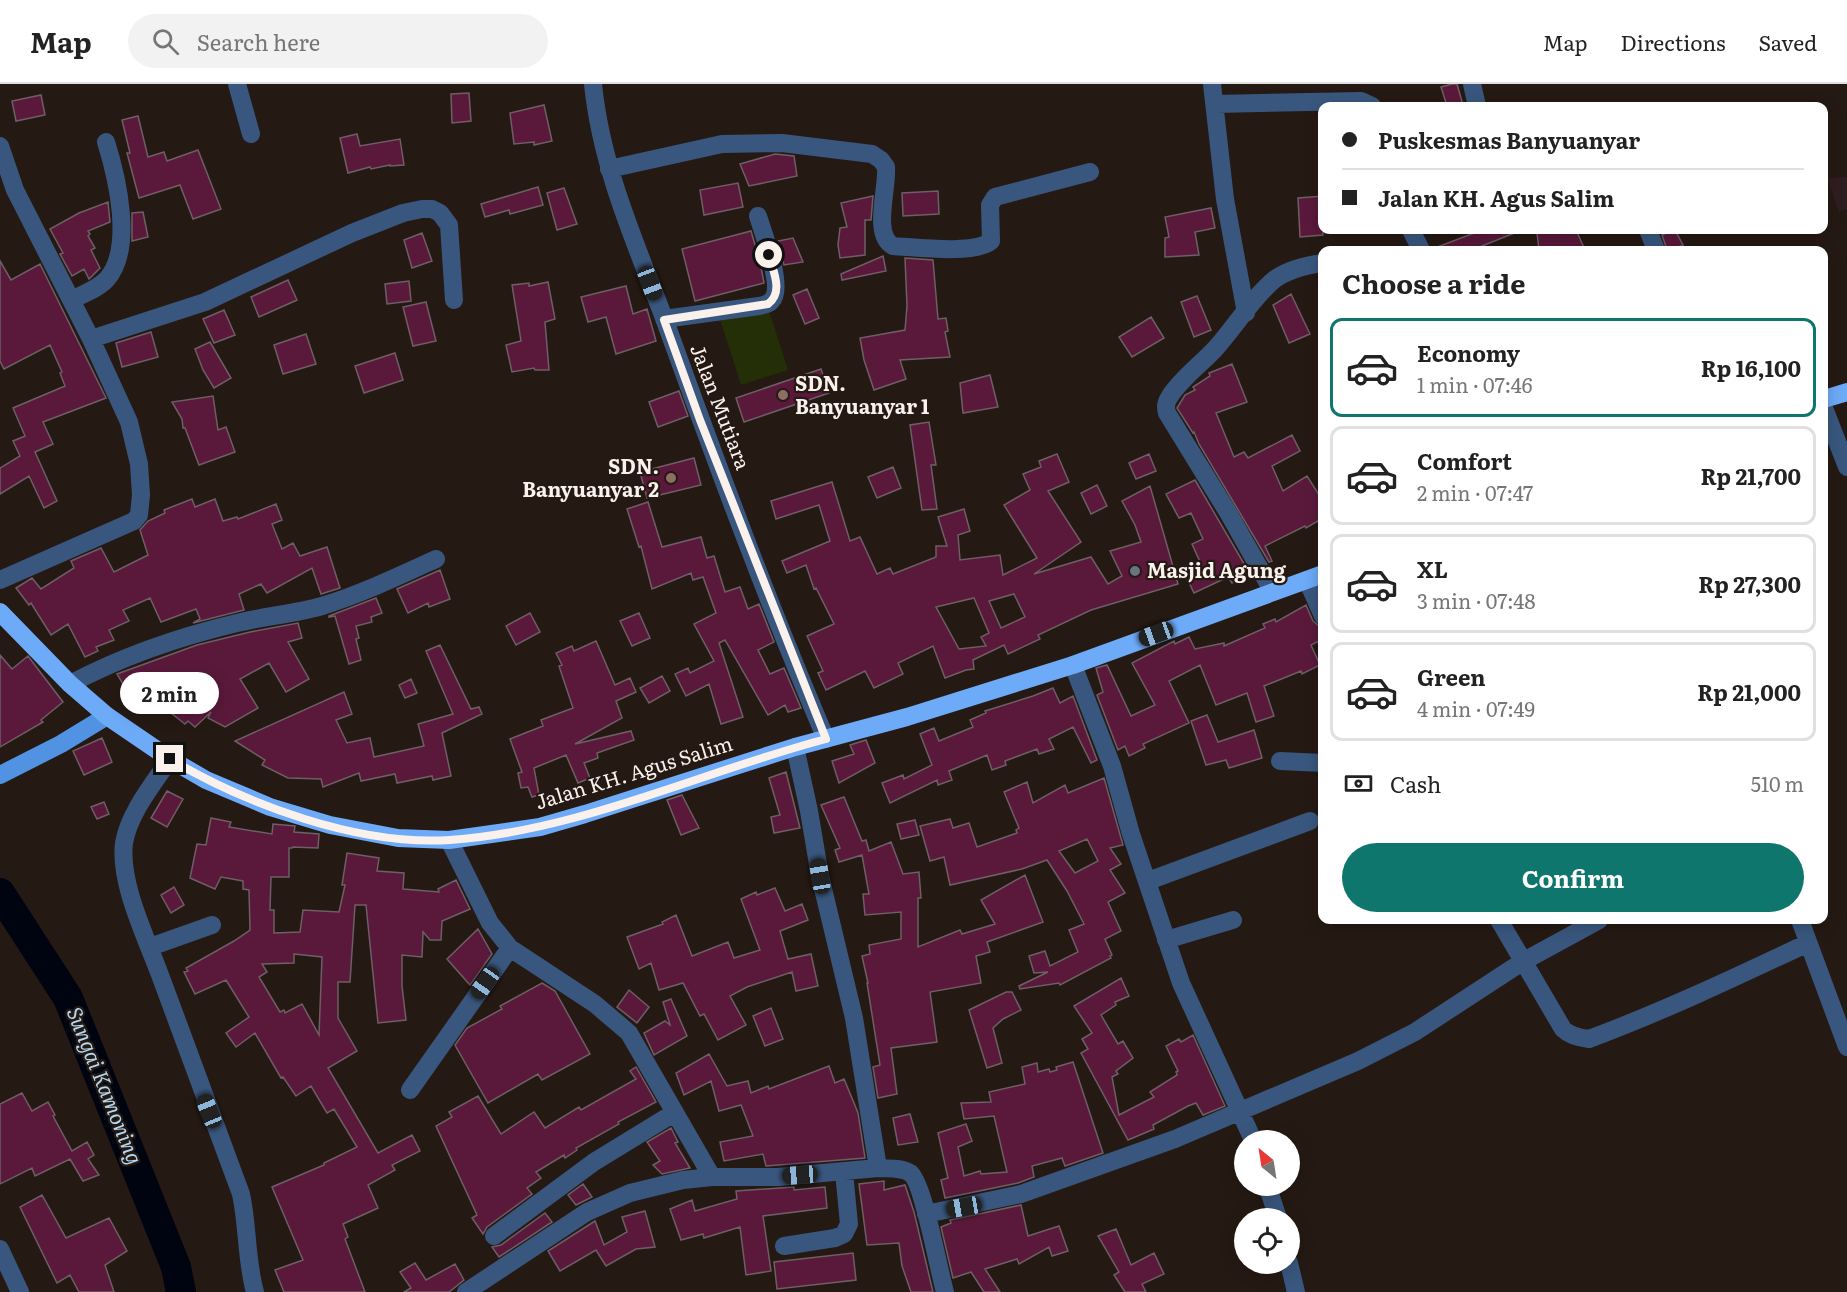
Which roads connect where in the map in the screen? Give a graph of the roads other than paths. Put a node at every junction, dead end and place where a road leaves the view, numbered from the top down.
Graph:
1 (237, 84) edge
2 (593, 84) edge
3 (1212, 84) edge
4 (1472, 84) edge
5 (1365, 102) edge
6 (1477, 102) edge
7 (1215, 104) junction
8 (251, 134) dead end
9 (106, 142) dead end
10 (0, 146) edge
11 (609, 169) junction
12 (1090, 172) dead end
13 (758, 216) dead end
14 (1318, 264) edge
15 (71, 300) junction
16 (454, 300) dead end
17 (1246, 313) junction
18 (664, 320) junction
19 (91, 339) junction
20 (1847, 392) edge
21 (1828, 398) edge
22 (1828, 418) edge
23 (1847, 467) edge
24 (436, 559) dead end
25 (1315, 577) edge
26 (0, 580) edge
27 (1273, 592) junction
28 (0, 612) edge
29 (1073, 665) junction
30 (70, 684) junction
31 (107, 716) junction
32 (826, 739) junction
33 (795, 747) junction
34 (170, 759) junction
35 (1280, 761) dead end
36 (1318, 763) edge
37 (0, 775) edge
38 (1310, 821) dead end
39 (448, 840) junction
40 (1148, 881) junction
41 (1233, 920) dead end
42 (1501, 924) edge
43 (1592, 924) edge
44 (1801, 924) edge
45 (212, 925) dead end
46 (1166, 940) junction
47 (1808, 943) junction
48 (150, 947) junction
49 (510, 948) junction
50 (1522, 962) junction
51 (1847, 1047) edge
52 (410, 1090) dead end
53 (1241, 1111) junction
54 (674, 1113) junction
55 (1249, 1130) edge
56 (878, 1168) junction
57 (844, 1172) junction
58 (712, 1177) junction
59 (926, 1214) junction
60 (494, 1236) dead end
61 (784, 1246) dead end
62 (0, 1249) edge
63 (1292, 1274) edge
64 (20, 1292) edge
65 (255, 1292) edge
66 (466, 1292) edge
67 (945, 1292) edge
68 (1296, 1292) edge

1 - 8 street
2 - 11 street, Jalan Mutiara
3 - 7 street
4 - 6 street
5 - 7 street
7 - 17 street
9 - 15 street
10 - 15 street
11 - 12 street
11 - 18 street, Jalan Mutiara
13 - 18 street
14 - 17 street
15 - 19 street
16 - 19 street
17 - 27 street
18 - 32 street, Jalan Mutiara
19 - 26 street
20 - 21 highway
22 - 23 street
24 - 30 street
25 - 27 highway, Jalan KH. Agus Salim
27 - 29 highway, Jalan KH. Agus Salim
28 - 30 highway, Jalan KH. Agus Salim
29 - 32 highway, Jalan KH. Agus Salim
29 - 40 street
30 - 31 highway, Jalan KH. Agus Salim
31 - 34 highway, Jalan KH. Agus Salim
31 - 37 main road
32 - 33 highway, Jalan KH. Agus Salim
33 - 39 highway, Jalan KH. Agus Salim
33 - 56 street
34 - 39 highway, Jalan KH. Agus Salim
34 - 48 street
35 - 36 street
38 - 40 street
39 - 49 street
40 - 46 street
41 - 46 street
42 - 50 street
43 - 50 street
44 - 47 street
45 - 48 street
46 - 53 street
47 - 50 street
47 - 51 street
48 - 65 street
49 - 52 street
49 - 54 street
50 - 53 street
53 - 55 street
53 - 59 street
54 - 58 street
54 - 60 street
56 - 57 street
56 - 59 street
57 - 58 street
57 - 61 street
58 - 66 street
59 - 67 street
62 - 64 street
63 - 68 street

